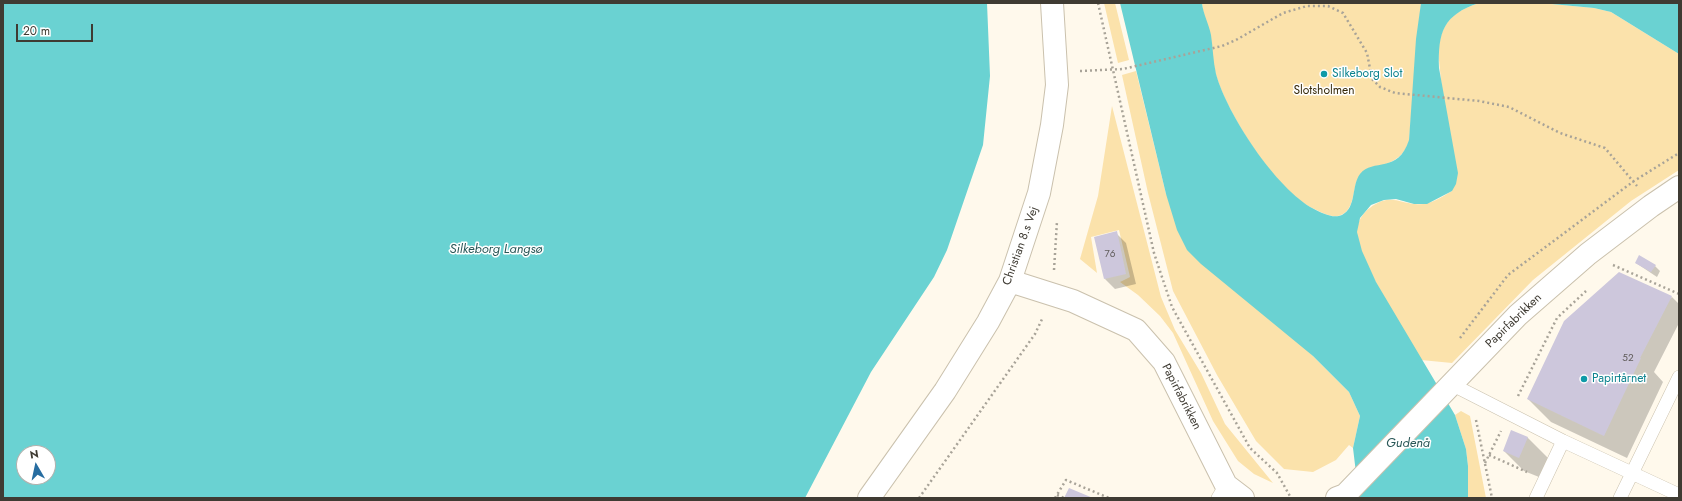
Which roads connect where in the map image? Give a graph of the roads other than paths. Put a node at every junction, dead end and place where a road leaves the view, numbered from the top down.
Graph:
1 (1052, 3) edge
2 (1679, 187) edge
3 (1010, 281) junction
4 (1679, 377) edge
5 (1451, 384) junction
6 (1563, 441) junction
7 (1632, 472) junction
8 (1229, 494) edge
9 (1341, 496) edge
10 (1676, 496) edge
11 (869, 498) edge
12 (1536, 498) edge
13 (1620, 498) edge

1 - 3 street, Christian 8.s Vej
2 - 5 street, Papirfabrikken
3 - 8 street, Papirfabrikken
3 - 11 street, Christian 8.s Vej
4 - 7 lane
5 - 6 lane
5 - 9 street, Papirfabrikken
6 - 7 lane
6 - 12 lane
7 - 10 lane
7 - 13 lane

